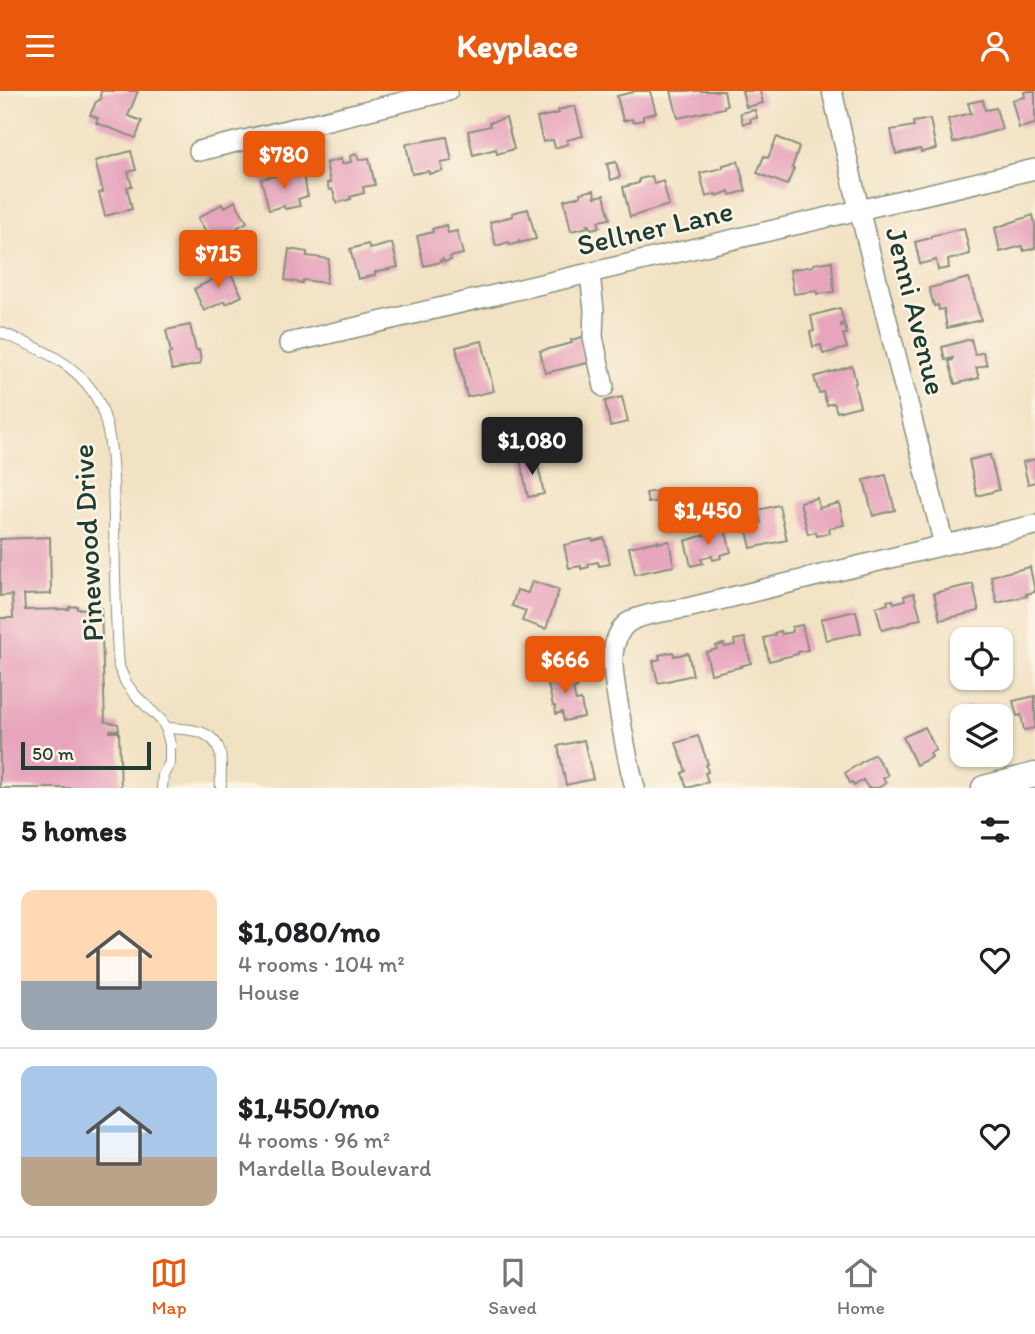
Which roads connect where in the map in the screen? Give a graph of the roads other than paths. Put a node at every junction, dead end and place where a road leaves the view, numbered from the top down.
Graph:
1 (448, 91) edge
2 (832, 91) edge
3 (199, 151) dead end
4 (1035, 169) edge
5 (859, 209) junction
6 (590, 274) junction
7 (0, 332) edge
8 (289, 343) dead end
9 (604, 387) dead end
10 (1035, 525) edge
11 (944, 545) junction
12 (166, 728) junction
13 (1035, 775) edge
14 (162, 788) edge
15 (220, 788) edge
16 (635, 788) edge
17 (984, 788) edge

1 - 3 street
2 - 5 street, Jenni Avenue
4 - 5 street, Sellner Lane
5 - 6 street, Sellner Lane
5 - 11 street, Jenni Avenue
6 - 8 street, Sellner Lane
6 - 9 street
7 - 12 lane, Pinewood Drive
10 - 11 street
11 - 16 street
12 - 14 lane
12 - 15 lane
13 - 17 street

